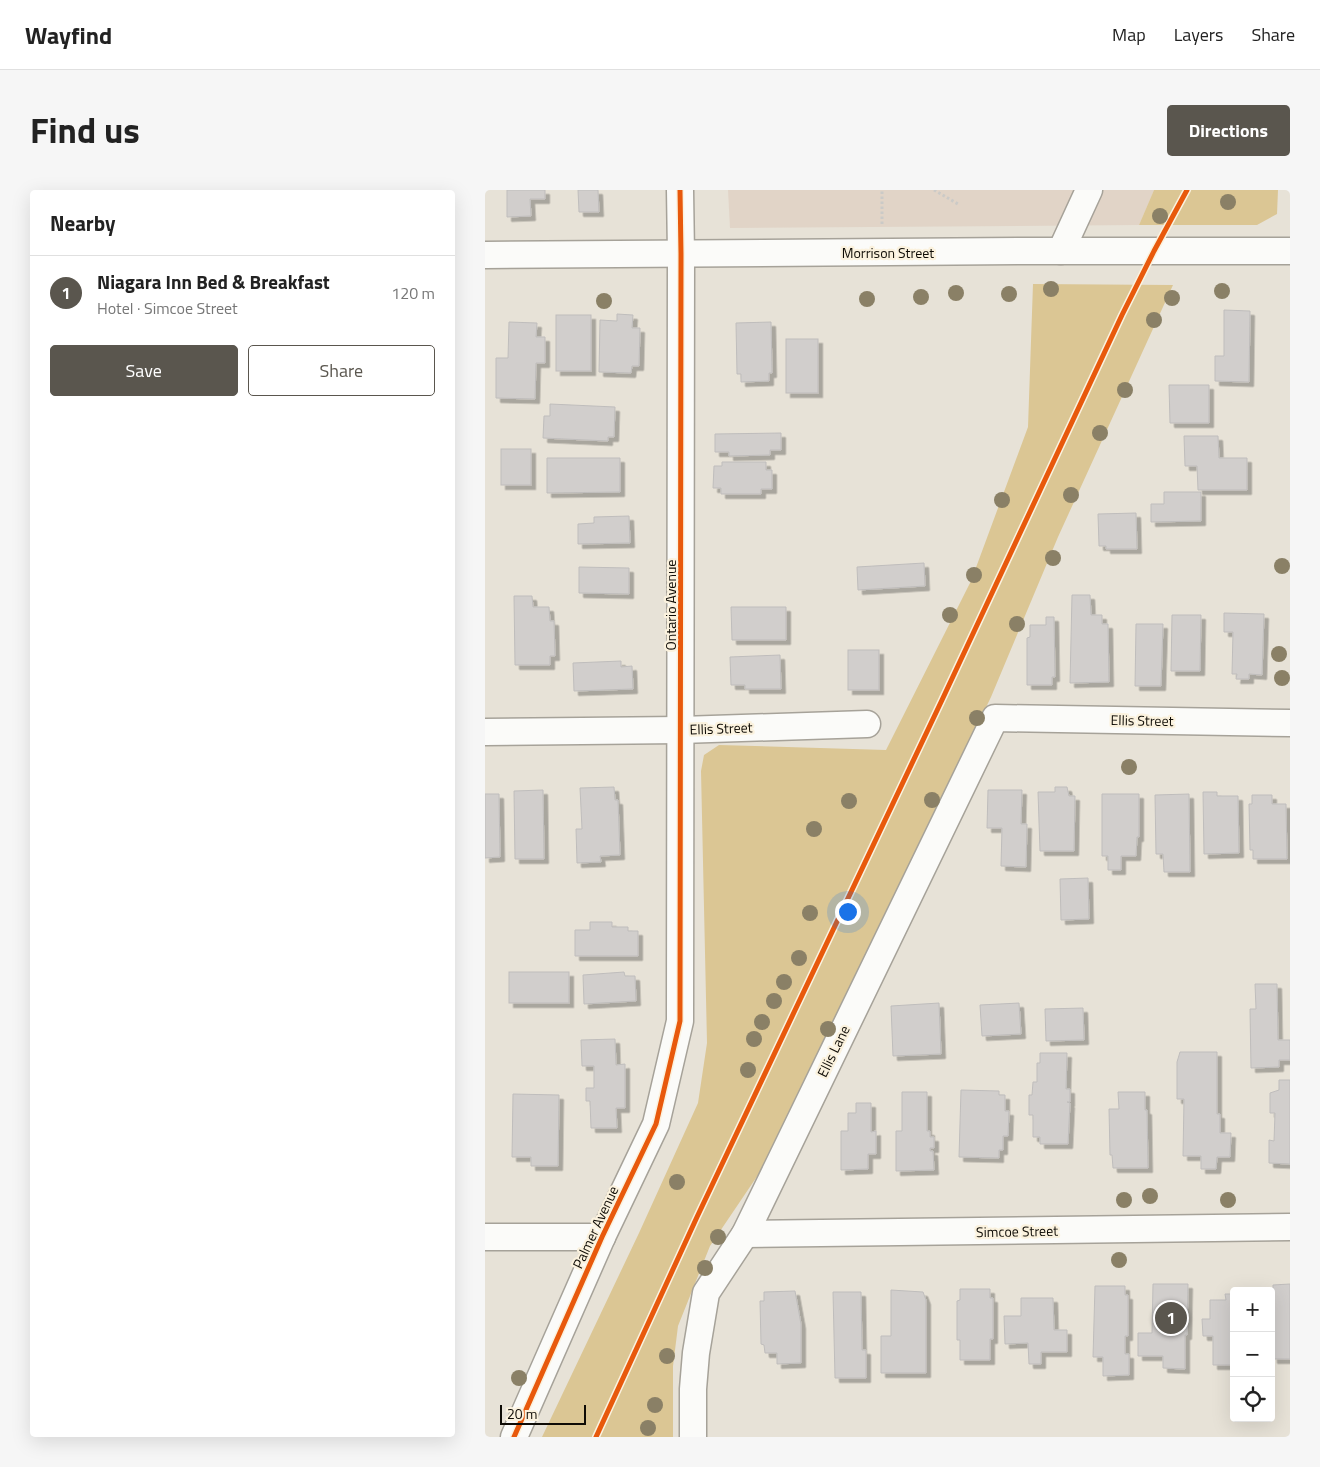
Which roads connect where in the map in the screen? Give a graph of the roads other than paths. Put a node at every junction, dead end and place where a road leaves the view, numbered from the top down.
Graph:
1 (680, 190) edge
2 (1089, 190) edge
3 (1061, 252) junction
4 (1290, 252) edge
5 (681, 254) junction
6 (485, 255) edge
7 (995, 718) joint
8 (1290, 723) edge
9 (867, 724) dead end
10 (681, 730) junction
11 (485, 732) edge
12 (680, 1020) joint
13 (1290, 1227) edge
14 (745, 1234) junction
15 (485, 1237) edge
16 (602, 1237) junction
17 (514, 1437) edge
18 (693, 1437) edge

1 - 5 street, Ontario Avenue
2 - 3 street
3 - 4 street, Morrison Street
3 - 5 street, Morrison Street
5 - 6 street, Morrison Street
5 - 10 street, Ontario Avenue
7 - 8 street, Ellis Street
7 - 14 street, Ellis Lane
9 - 10 street, Ellis Street
10 - 11 street, Ellis Street
10 - 12 street, Ontario Avenue
12 - 16 street, Palmer Avenue
13 - 14 street, Simcoe Street
14 - 18 street, Ellis Lane
15 - 16 street
16 - 17 street, Palmer Avenue

